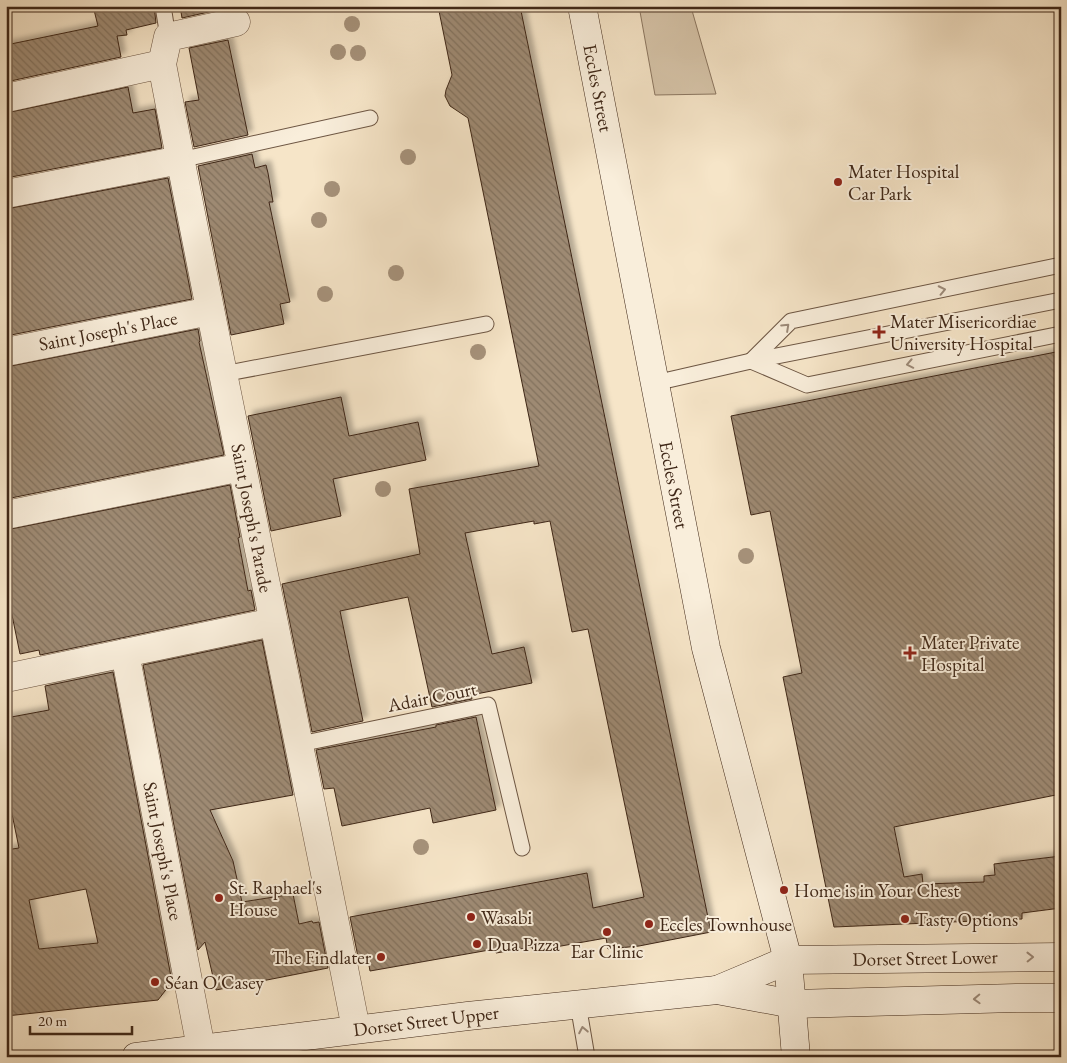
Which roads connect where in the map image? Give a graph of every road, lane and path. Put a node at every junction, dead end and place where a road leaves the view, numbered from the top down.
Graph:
1 (162, 6) edge
2 (582, 6) edge
3 (236, 22) dead end
4 (168, 37) junction
5 (162, 64) junction
6 (6, 98) edge
7 (370, 118) dead end
8 (180, 160) junction
9 (6, 194) edge
10 (1061, 265) edge
11 (1061, 300) edge
12 (210, 310) junction
13 (486, 324) dead end
14 (1061, 334) edge
15 (6, 352) edge
16 (751, 361) junction
17 (223, 374) junction
18 (655, 383) junction
19 (242, 467) junction
20 (6, 514) edge
21 (273, 622) junction
22 (125, 653) junction
23 (6, 678) edge
24 (300, 744) junction
25 (522, 848) dead end
26 (1061, 957) edge
27 (788, 960) junction
28 (717, 990) junction
29 (1061, 998) edge
30 (578, 1004) junction
31 (793, 1004) junction
32 (356, 1029) junction
33 (202, 1048) junction
34 (136, 1057) edge
35 (587, 1057) edge
36 (796, 1057) edge

1 - 4 lane, Saint Joseph's Parade
2 - 18 street, Eccles Street
3 - 4 street
4 - 5 street, Saint Joseph's Parade
5 - 6 street
5 - 8 street, Saint Joseph's Parade
7 - 8 lane
8 - 9 street
8 - 12 street, Saint Joseph's Parade
16 -> 10 lane
11 - 16 lane
12 - 15 street, Saint Joseph's Place
12 - 17 street, Saint Joseph's Parade
13 - 17 lane
14 -> 16 lane
16 - 18 lane
17 - 19 street, Saint Joseph's Parade
18 - 27 street, Eccles Street
19 - 20 street
19 - 21 street, Saint Joseph's Parade
21 - 22 street
21 - 24 street, Saint Joseph's Parade
22 - 23 street
22 - 33 street, Saint Joseph's Place
24 - 25 lane, Adair Court
24 - 32 street, Saint Joseph's Parade
27 -> 26 street, Dorset Street Lower
27 - 28 street, Dorset Street Upper
27 - 31 street, Eccles Street
28 - 30 street, Dorset Street Upper
28 - 31 street, Dorset Street Upper
29 -> 31 street
30 - 32 street, Dorset Street Upper
35 -> 30 lane
31 - 36 street, Eccles Street
32 - 33 street, Dorset Street Upper
33 - 34 street, Dorset Street Upper

